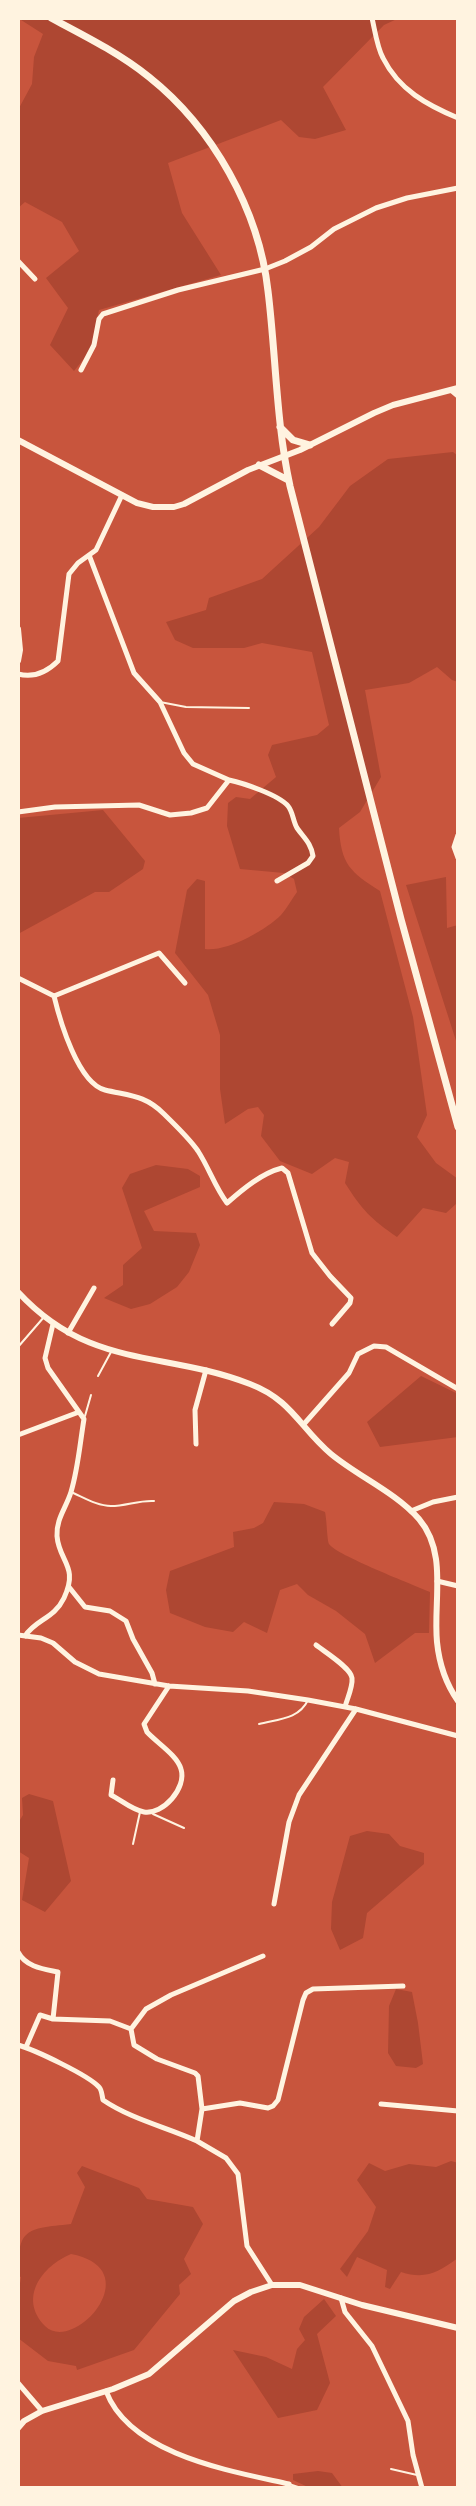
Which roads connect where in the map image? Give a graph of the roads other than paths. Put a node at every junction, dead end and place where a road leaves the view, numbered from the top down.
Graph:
1 (51, 18) edge
2 (372, 18) edge
3 (458, 118) edge
4 (458, 188) edge
5 (18, 261) edge
6 (35, 279) dead end
7 (81, 369) dead end
8 (456, 392) edge
9 (280, 427) junction
10 (18, 440) edge
11 (310, 445) junction
12 (284, 456) junction
13 (259, 465) junction
14 (288, 480) junction
15 (122, 495) junction
16 (89, 555) junction
17 (18, 629) edge
18 (18, 661) edge
19 (18, 674) edge
20 (160, 702) junction
21 (249, 708) dead end
22 (229, 780) junction
23 (18, 812) edge
24 (458, 836) edge
25 (458, 858) edge
26 (277, 881) dead end
27 (18, 978) edge
28 (185, 983) dead end
29 (54, 996) junction
30 (458, 1127) edge
31 (94, 1288) dead end
32 (18, 1292) edge
33 (44, 1317) junction
34 (53, 1324) junction
35 (332, 1324) dead end
36 (68, 1333) junction
37 (18, 1347) edge
38 (111, 1352) junction
39 (206, 1370) junction
40 (98, 1376) dead end
41 (458, 1389) edge
42 (91, 1395) dead end
43 (79, 1412) junction
44 (84, 1419) junction
45 (304, 1424) junction
46 (18, 1435) edge
47 (196, 1444) dead end
48 (71, 1492) junction
49 (458, 1497) edge
50 (154, 1501) dead end
51 (411, 1511) junction
52 (437, 1581) junction
53 (458, 1586) edge
54 (69, 1587) junction
55 (21, 1635) edge
56 (316, 1645) dead end
57 (154, 1684) junction
58 (169, 1686) junction
59 (308, 1700) junction
60 (458, 1701) edge
61 (345, 1707) junction
62 (356, 1709) junction
63 (259, 1724) dead end
64 (458, 1736) edge
65 (113, 1780) dead end
66 (140, 1812) junction
67 (150, 1813) junction
68 (184, 1828) dead end
69 (133, 1844) dead end
70 (274, 1904) dead end
71 (18, 1952) edge
72 (263, 1956) dead end
73 (403, 1986) dead end
74 (53, 2019) junction
75 (131, 2029) junction
76 (18, 2045) edge
77 (26, 2047) junction
78 (381, 2104) dead end
79 (202, 2109) junction
80 (458, 2111) edge
81 (197, 2141) junction
82 (272, 2285) junction
83 (340, 2298) junction
84 (458, 2328) edge
85 (18, 2383) edge
86 (106, 2391) junction
87 (42, 2411) junction
88 (18, 2428) edge
89 (391, 2469) dead end
90 (417, 2475) junction
91 (289, 2484) joint
92 (301, 2488) edge
93 (422, 2488) edge

1 - 9 main road
2 - 3 street
4 - 7 street
5 - 6 street
8 - 11 street
9 - 11 main road
9 - 12 main road
10 - 15 street
11 - 12 street
12 - 13 street
12 - 14 main road
13 - 14 main road
13 - 15 street
14 - 30 main road
15 - 16 street
16 - 19 street
16 - 20 street
17 - 18 street
20 - 21 lane
20 - 22 street
22 - 23 street
22 - 26 street
24 - 25 street
27 - 29 street
28 - 29 street
29 - 35 street
31 - 36 street
32 - 33 street
33 - 34 street
33 - 37 lane
34 - 36 street
34 - 43 street
36 - 38 street
38 - 39 street
38 - 40 lane
39 - 45 street
39 - 47 street
41 - 45 street
42 - 44 lane
43 - 44 street
43 - 46 street
44 - 48 street
45 - 51 street
48 - 50 lane
48 - 54 street
49 - 51 street
51 - 52 street
52 - 53 street
52 - 60 street
54 - 55 street
54 - 57 street
55 - 57 street
56 - 61 street
57 - 58 street
58 - 59 street
58 - 67 street
59 - 61 street
59 - 63 lane
61 - 62 street
62 - 64 street
62 - 70 street
65 - 66 street
66 - 67 street
66 - 69 lane
67 - 68 lane
71 - 74 street
72 - 75 street
73 - 79 street
74 - 75 street
74 - 77 street
75 - 79 street
76 - 77 street
77 - 81 street
78 - 80 street
79 - 81 street
81 - 82 street
82 - 83 street
82 - 86 street
83 - 84 street
83 - 90 street
85 - 87 street
86 - 87 street
86 - 91 street
87 - 88 street
89 - 90 lane
90 - 93 street
91 - 92 lane

